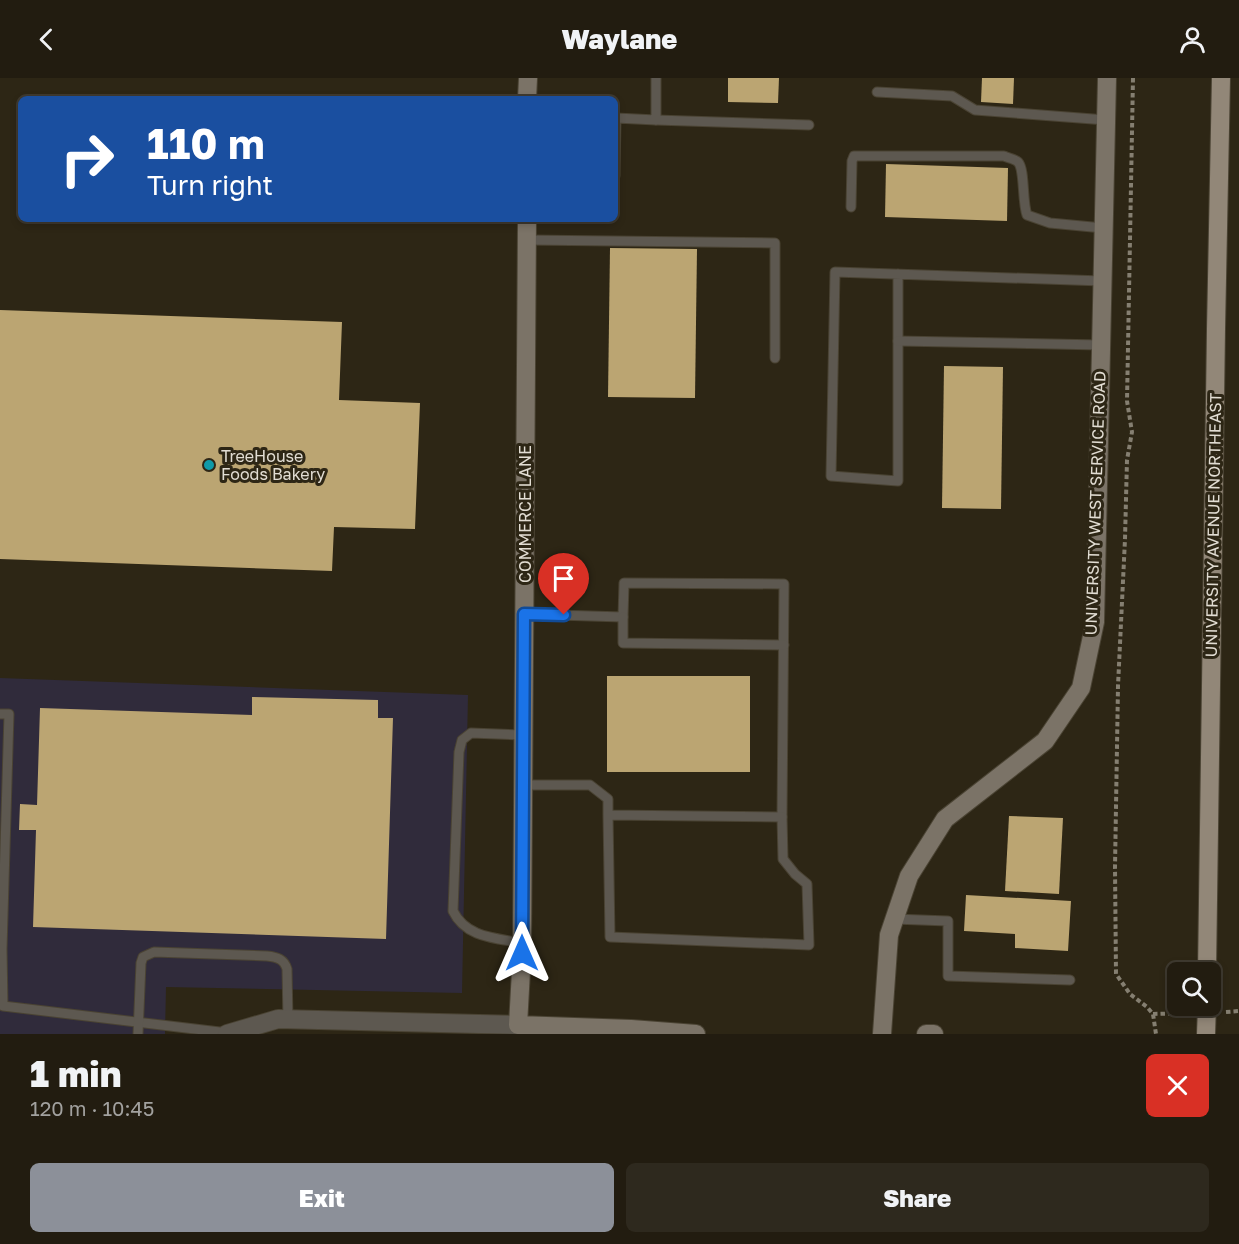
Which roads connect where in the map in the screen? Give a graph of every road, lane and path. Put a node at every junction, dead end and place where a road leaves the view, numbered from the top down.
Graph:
1 (528, 78) edge
2 (656, 78) edge
3 (1107, 78) edge
4 (1133, 78) edge
5 (1221, 78) edge
6 (877, 92) dead end
7 (527, 96) edge
8 (618, 118) edge
9 (656, 120) junction
10 (1106, 120) junction
11 (809, 125) dead end
12 (851, 207) dead end
13 (527, 222) edge
14 (1103, 228) junction
15 (526, 240) junction
16 (898, 274) junction
17 (1102, 281) junction
18 (898, 341) junction
19 (1101, 345) junction
20 (775, 358) dead end
21 (524, 614) junction
22 (623, 617) junction
23 (784, 645) junction
24 (0, 714) edge
25 (523, 735) junction
26 (523, 785) junction
27 (608, 815) junction
28 (782, 817) junction
29 (894, 919) junction
30 (522, 943) junction
31 (1, 949) edge
32 (1207, 962) edge
33 (1070, 980) dead end
34 (1, 1007) edge
35 (1207, 1016) edge
36 (288, 1020) junction
37 (139, 1022) junction
38 (517, 1029) edge
39 (138, 1034) edge
40 (227, 1034) edge
41 (696, 1034) edge
42 (882, 1034) edge
43 (926, 1034) edge
44 (934, 1034) edge
45 (1156, 1034) edge
46 (1206, 1034) edge

1 - 7 street
2 - 9 lane
3 - 10 street, UNIVERSITY WEST SERVICE ROAD
4 - 45 path
5 - 32 main road, UNIVERSITY AVENUE NORTHEAST
6 - 10 lane
8 - 9 lane
9 - 11 lane
10 - 14 street, UNIVERSITY WEST SERVICE ROAD
12 - 14 lane
13 - 15 street, COMMERCE LANE
14 - 17 street, UNIVERSITY WEST SERVICE ROAD
15 - 20 lane
15 - 21 street, COMMERCE LANE
16 - 17 lane
16 - 18 lane
16 - 18 lane
17 - 19 street, UNIVERSITY WEST SERVICE ROAD
18 - 19 lane
19 - 29 street, UNIVERSITY WEST SERVICE ROAD
21 - 22 lane
21 - 25 street, COMMERCE LANE
22 - 23 lane
22 - 23 lane
23 - 28 lane
24 - 31 lane
25 - 26 street, COMMERCE LANE
25 - 30 lane
26 - 27 lane
26 - 30 street, COMMERCE LANE
27 - 28 lane
27 - 28 lane
29 - 33 lane
29 - 42 street, UNIVERSITY WEST SERVICE ROAD
30 - 38 street, COMMERCE LANE
31 - 34 lane
34 - 37 lane
35 - 46 main road
36 - 37 lane
36 - 38 street
36 - 40 street
37 - 39 lane
37 - 40 lane
38 - 41 street
43 - 44 street

